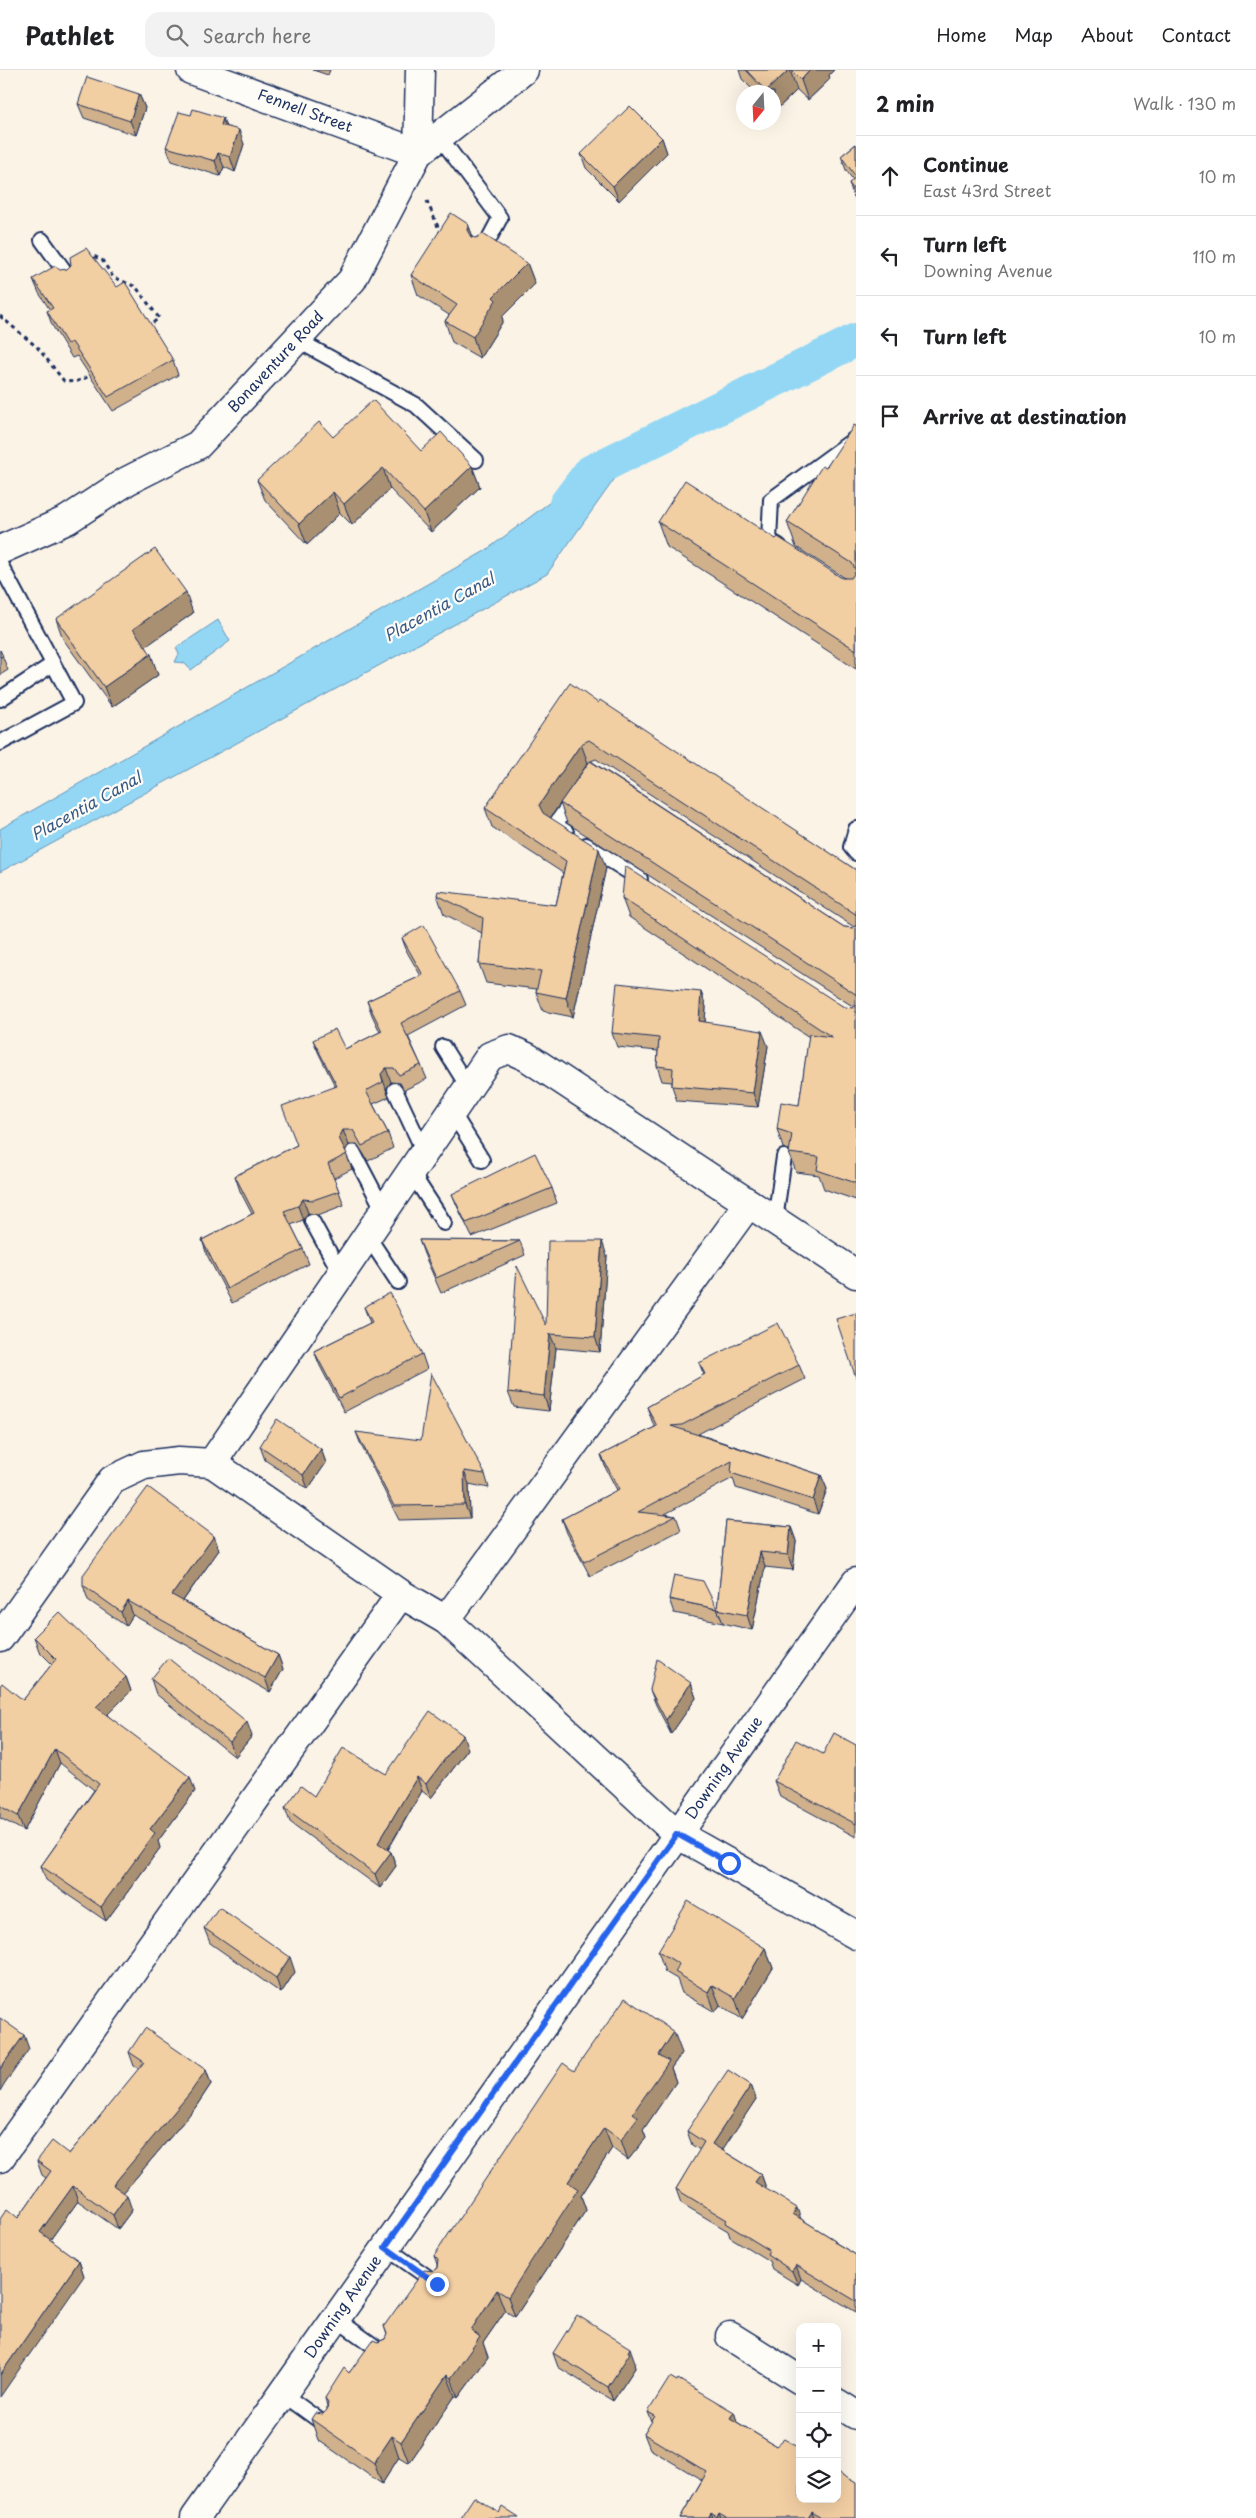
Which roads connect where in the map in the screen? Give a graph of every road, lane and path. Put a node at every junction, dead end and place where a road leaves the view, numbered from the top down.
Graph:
1 (191, 70) edge
2 (420, 70) edge
3 (524, 70) edge
4 (422, 154) junction
5 (441, 238) edge
6 (42, 240) dead end
7 (483, 250) edge
8 (64, 271) joint
9 (0, 316) edge
10 (148, 326) edge
11 (297, 340) junction
12 (90, 376) edge
13 (856, 438) edge
14 (476, 460) dead end
15 (0, 550) edge
16 (793, 555) edge
17 (0, 564) edge
18 (53, 664) junction
19 (0, 699) edge
20 (0, 743) edge
21 (584, 784) edge
22 (856, 829) edge
23 (856, 853) edge
24 (655, 890) edge
25 (444, 1047) dead end
26 (468, 1087) junction
27 (395, 1090) dead end
28 (452, 1112) junction
29 (354, 1152) dead end
30 (784, 1156) dead end
31 (482, 1160) dead end
32 (418, 1162) junction
33 (749, 1203) junction
34 (384, 1211) junction
35 (775, 1220) junction
36 (312, 1221) dead end
37 (444, 1223) dead end
38 (367, 1235) junction
39 (341, 1274) junction
40 (856, 1274) edge
41 (398, 1282) dead end
42 (212, 1463) junction
43 (856, 1582) edge
44 (401, 1594) junction
45 (446, 1620) junction
46 (0, 1638) edge
47 (677, 1834) junction
48 (856, 1935) edge
49 (0, 2158) edge
50 (385, 2247) junction
51 (437, 2284) edge
52 (335, 2318) junction
53 (730, 2336) dead end
54 (386, 2354) edge
55 (796, 2377) edge
56 (283, 2394) junction
57 (841, 2406) edge
58 (856, 2415) edge
59 (327, 2426) edge
60 (195, 2518) edge

1 - 4 street, Fennell Street
2 - 4 street, Bonaventure Road
3 - 4 street
4 - 5 path
4 - 7 lane
4 - 11 street, Bonaventure Road
6 - 8 lane
8 - 10 path
9 - 12 path
11 - 14 lane
11 - 15 street, Bonaventure Road
13 - 16 lane
17 - 18 lane
18 - 19 lane
18 - 20 lane
21 - 24 lane
22 - 23 lane
25 - 26 lane
26 - 28 street
26 - 33 street
27 - 32 lane
28 - 31 lane
28 - 32 street
29 - 34 lane
30 - 35 lane
32 - 34 street
32 - 37 lane
33 - 35 street
33 - 45 street
34 - 38 street
35 - 40 street
36 - 39 lane
38 - 39 street
38 - 41 lane
39 - 42 street
42 - 44 street
42 - 46 street
43 - 47 street, Downing Avenue
44 - 45 street
44 - 49 street
45 - 47 street
47 - 48 street
47 - 50 street, Downing Avenue
50 - 51 lane
50 - 52 street, Downing Avenue
52 - 54 lane
52 - 56 street, Downing Avenue
53 - 55 street
56 - 59 lane
56 - 60 street, Downing Avenue
57 - 58 street

